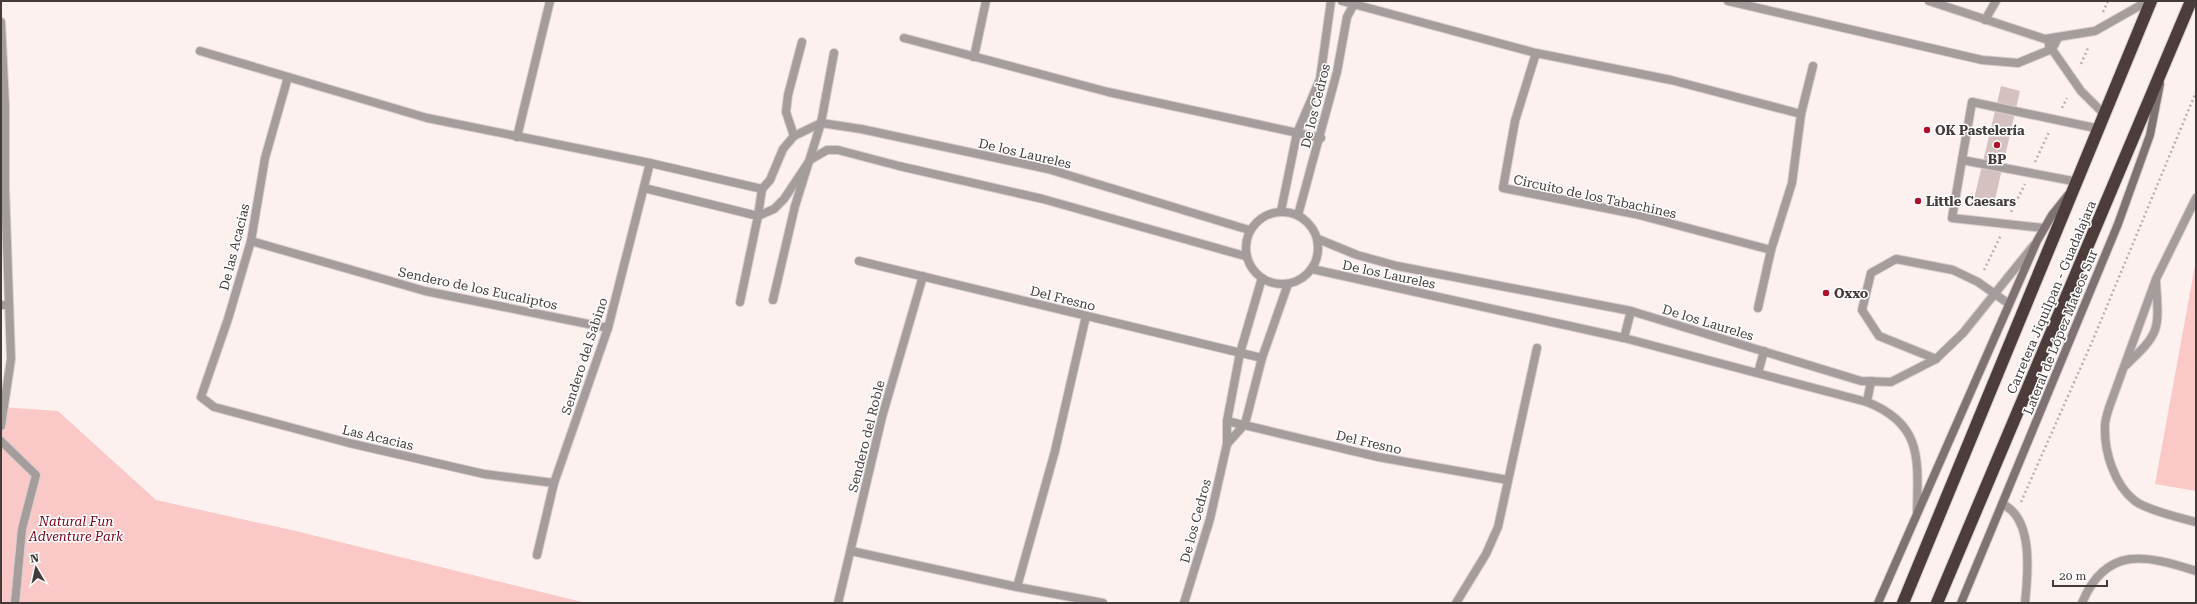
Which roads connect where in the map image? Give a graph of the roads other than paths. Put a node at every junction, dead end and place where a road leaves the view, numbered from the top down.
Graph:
1 (550, 1) edge
2 (986, 1) edge
3 (1331, 1) edge
4 (1342, 1) edge
5 (1728, 1) edge
6 (1929, 1) edge
7 (1996, 1) edge
8 (2148, 1) edge
9 (2151, 1) edge
10 (2191, 1) edge
11 (1354, 4) junction
12 (1985, 20) junction
13 (1, 22) edge
14 (904, 38) dead end
15 (2058, 38) junction
16 (2045, 39) junction
17 (802, 42) dead end
18 (2052, 49) junction
19 (200, 51) dead end
20 (834, 53) dead end
21 (1536, 53) junction
22 (974, 57) junction
23 (2164, 64) junction
24 (1813, 66) dead end
25 (288, 77) junction
26 (1801, 114) junction
27 (2105, 115) junction
28 (821, 123) junction
29 (2100, 129) junction
30 (1297, 133) junction
31 (794, 136) junction
32 (517, 137) junction
33 (1321, 138) junction
34 (810, 160) junction
35 (1962, 160) junction
36 (650, 163) junction
37 (2076, 185) junction
38 (644, 188) junction
39 (762, 189) junction
40 (2196, 198) edge
41 (1281, 211) junction
42 (1298, 215) junction
43 (758, 216) junction
44 (2044, 228) junction
45 (1250, 230) junction
46 (1318, 239) junction
47 (251, 241) junction
48 (2037, 241) junction
49 (1771, 250) junction
50 (1245, 256) junction
51 (859, 261) dead end
52 (1312, 269) junction
53 (922, 276) junction
54 (1262, 278) junction
55 (2156, 279) junction
56 (1288, 284) junction
57 (1995, 293) junction
58 (773, 300) dead end
59 (740, 302) dead end
60 (2009, 304) junction
61 (5, 305) edge
62 (1758, 308) dead end
63 (1631, 311) junction
64 (1086, 316) junction
65 (608, 328) junction
66 (1624, 338) junction
67 (1537, 348) dead end
68 (1764, 351) junction
69 (1240, 353) junction
70 (1262, 358) junction
71 (1936, 359) junction
72 (2124, 367) junction
73 (1758, 373) junction
74 (1871, 381) junction
75 (201, 397) joint
76 (1867, 402) junction
77 (1227, 421) junction
78 (1245, 424) junction
79 (1, 426) edge
80 (1, 442) edge
81 (1227, 444) junction
82 (1508, 480) junction
83 (554, 483) junction
84 (2002, 504) junction
85 (1917, 512) junction
86 (2196, 522) edge
87 (851, 551) junction
88 (537, 555) dead end
89 (2196, 571) edge
90 (1017, 587) junction
91 (15, 603) edge
92 (838, 603) edge
93 (1103, 603) edge
94 (1184, 603) edge
95 (1456, 603) edge
96 (1878, 603) edge
97 (1903, 603) edge
98 (1937, 603) edge
99 (1961, 603) edge
100 (2025, 603) edge
101 (2082, 603) edge

1 - 32 street
2 - 22 street
3 - 30 street, De los Cedros
4 - 11 street
5 - 18 street
6 - 12 street
7 - 12 street
8 - 15 street
9 - 27 highway, Carretera Jiquilpan - Guadalajara
10 - 23 highway, Carretera Jiquilpan - Guadalajara
11 - 21 street
11 - 33 street, De los Cedros
12 - 16 street
13 - 61 street
14 - 22 street
15 - 16 street
15 - 18 street
16 - 18 street
17 - 31 street
18 - 27 street
19 - 25 street
20 - 28 street
21 - 26 street
21 - 49 street, Circuito de los Tabachines
22 - 30 street
23 - 84 street, Lateral de López Mateos Sur
23 - 98 highway, Carretera Jiquilpan - Guadalajara
24 - 26 street
25 - 32 street
25 - 47 street, De las Acacias
26 - 49 street
27 - 29 highway, Carretera Jiquilpan - Guadalajara
28 - 31 street
28 - 34 street
28 - 45 street, De los Laureles
29 - 35 street
29 - 37 highway, Carretera Jiquilpan - Guadalajara
30 - 33 street
30 - 41 street, De los Cedros
31 - 39 street
32 - 36 street
33 - 42 street, De los Cedros
34 - 43 street
34 - 50 street
34 - 58 street
35 - 37 street
35 - 44 street
36 - 38 street, Sendero del Sabino
36 - 39 street
37 - 44 street
37 - 97 highway, Carretera Jiquilpan - Guadalajara
38 - 43 street
38 - 65 street, Sendero del Sabino
39 - 43 street
40 - 55 street
41 - 42 street
41 - 45 street
42 - 46 street
43 - 59 street
44 - 48 street
45 - 50 street
46 - 52 street
46 - 63 street, De los Laureles
47 - 65 street, Sendero de los Eucaliptos
47 - 75 street, De las Acacias
48 - 57 street, De los Laureles
48 - 60 street
49 - 62 street
50 - 54 street
51 - 53 street, Del Fresno
52 - 56 street
52 - 66 street, De los Laureles
53 - 64 street, Del Fresno
53 - 87 street, Sendero del Roble
54 - 56 street
54 - 69 street, De los Cedros
55 - 72 street
55 - 72 street
56 - 70 street, De los Cedros
57 - 60 street
57 - 71 street, De los Laureles
57 - 71 street
60 - 85 street
61 - 79 street
63 - 66 street
63 - 68 street, De los Laureles
64 - 69 street, Del Fresno
64 - 90 street
65 - 83 street, Sendero del Sabino
66 - 73 street, De los Laureles
67 - 82 street
68 - 73 street
68 - 74 street, De los Laureles
69 - 70 street, Del Fresno
69 - 77 street, De los Cedros
70 - 78 street, De los Cedros
71 - 74 street, De los Laureles
72 - 86 street
73 - 76 street, De los Laureles
74 - 76 street
75 - 83 street, Las Acacias
76 - 85 street, De los Laureles
77 - 78 street, Del Fresno
77 - 81 street, De los Cedros
78 - 81 street, De los Cedros
78 - 82 street, Del Fresno
80 - 91 street
81 - 94 street, De los Cedros
82 - 95 street
83 - 88 street, Sendero del Sabino
84 - 99 street, Lateral de López Mateos Sur
84 - 100 street
85 - 96 street
87 - 90 street
87 - 92 street, Sendero del Roble
89 - 101 street
90 - 93 street

